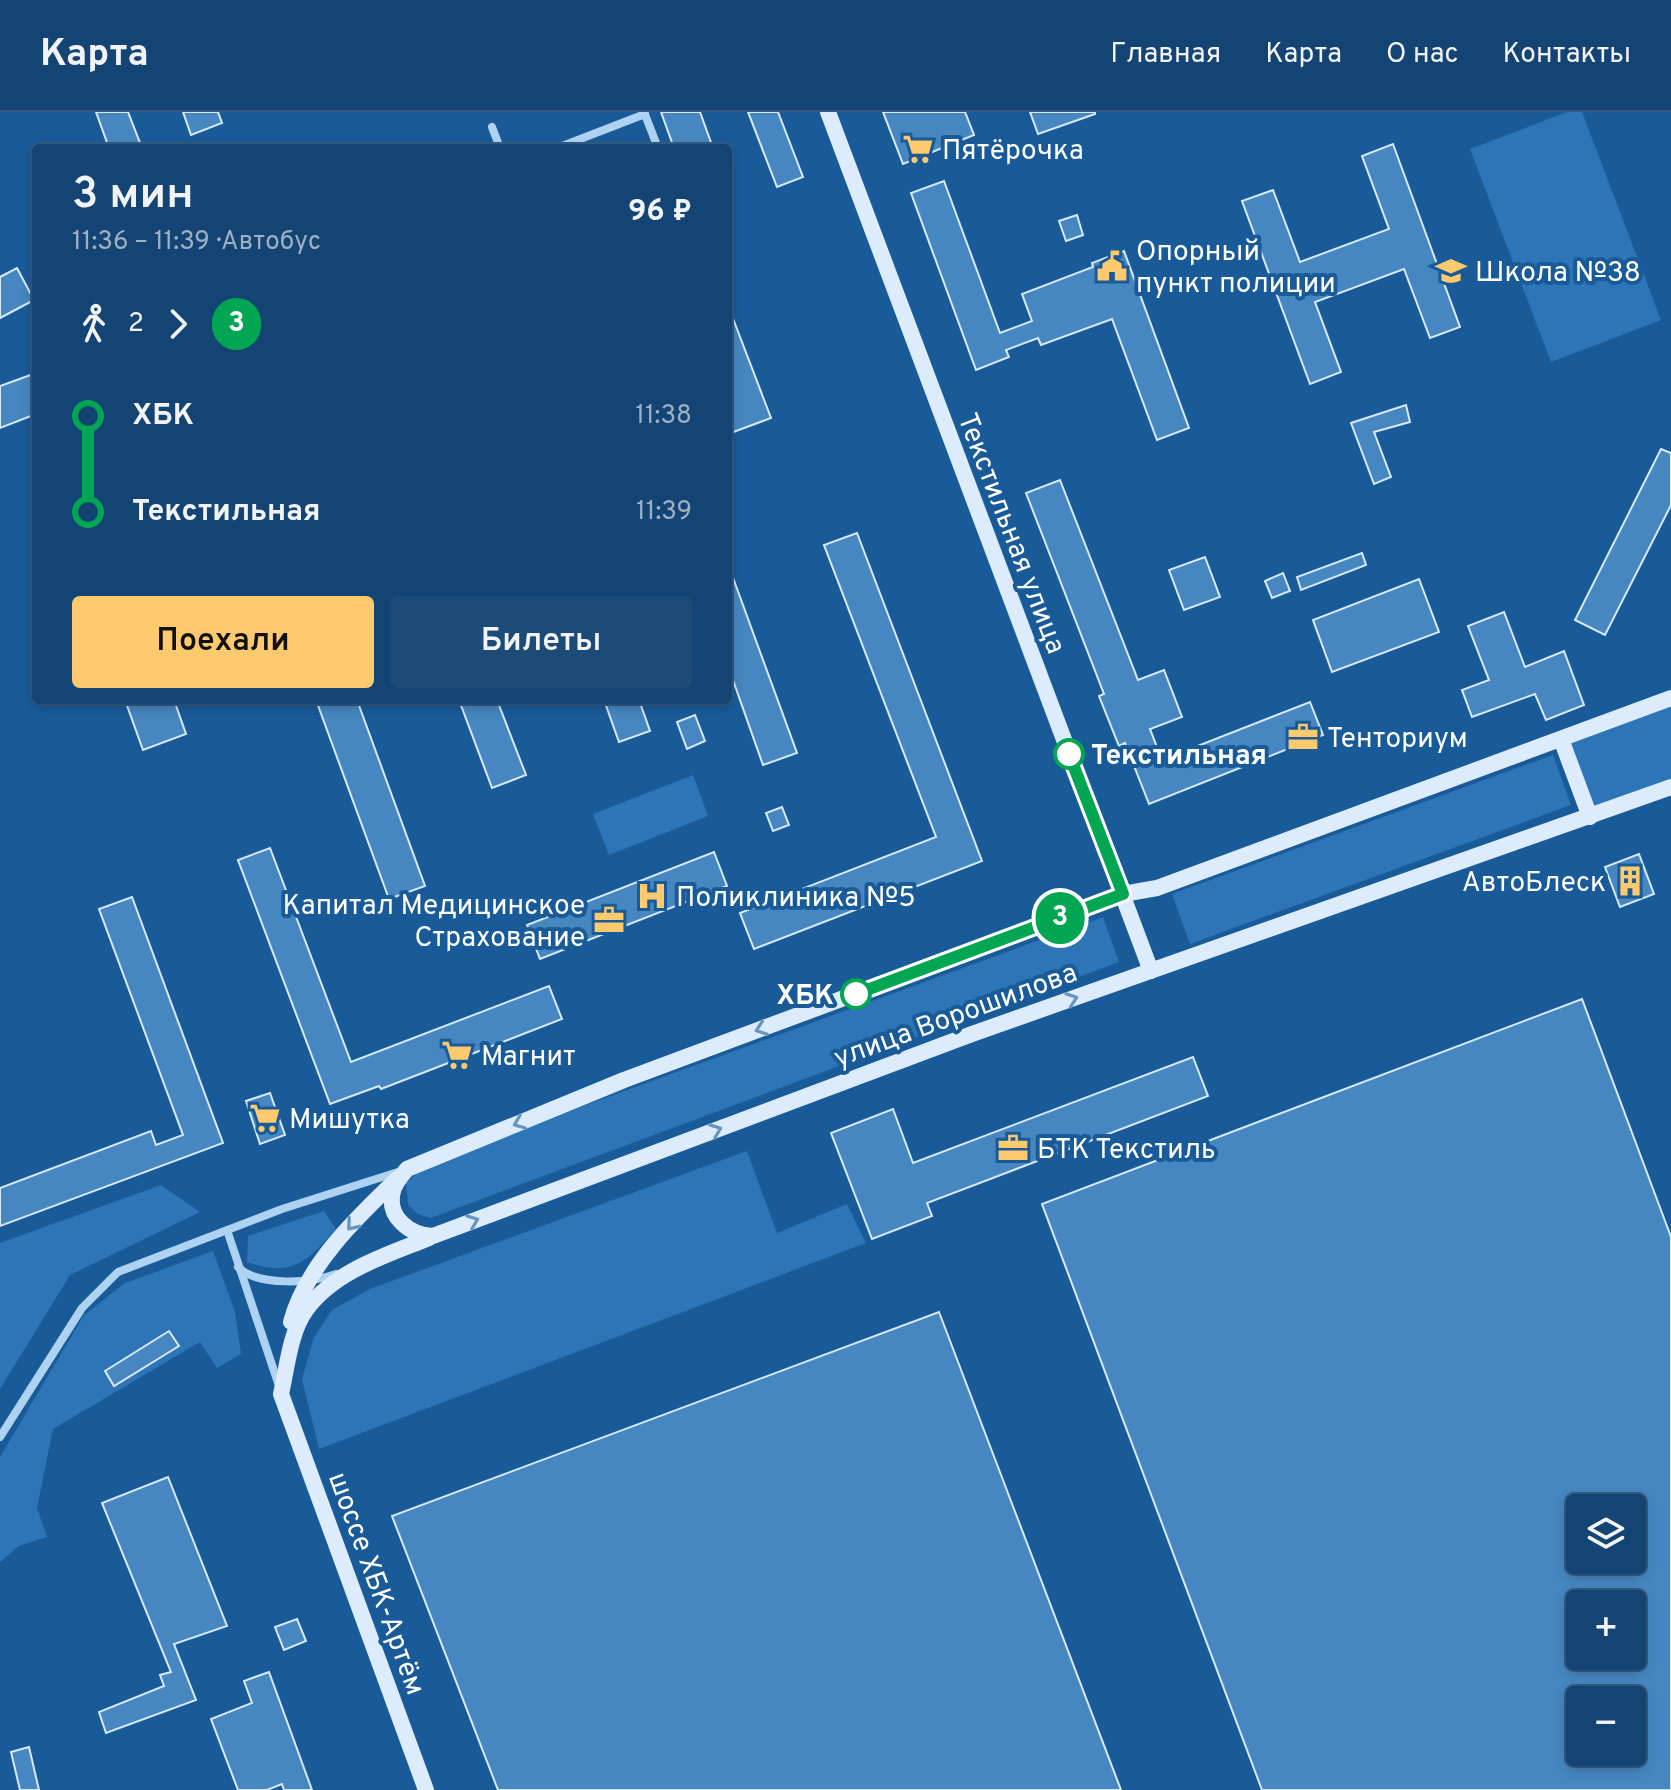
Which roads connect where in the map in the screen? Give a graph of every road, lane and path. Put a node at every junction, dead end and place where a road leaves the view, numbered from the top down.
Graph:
1 (828, 112) edge
2 (645, 113) edge
3 (492, 127) dead end
4 (498, 144) edge
5 (567, 144) edge
6 (657, 144) edge
7 (1671, 698) edge
8 (1561, 739) junction
9 (1671, 787) edge
10 (1590, 817) junction
11 (1123, 894) junction
12 (1151, 971) junction
13 (407, 1169) junction
14 (227, 1230) junction
15 (433, 1236) junction
16 (376, 1259) junction
17 (238, 1266) junction
18 (311, 1279) junction
19 (281, 1394) junction
20 (0, 1437) edge
21 (426, 1790) edge

1 - 11 main road, Текстильная улица
2 - 5 street
2 - 6 street
3 - 4 street
7 - 8 main road, улица Ворошилова
8 - 10 main road
8 - 11 main road, улица Ворошилова
9 - 10 main road, улица Ворошилова
10 - 12 main road, улица Ворошилова
11 - 12 main road, Текстильная улица
11 -> 13 main road, улица Ворошилова
15 -> 12 main road, улица Ворошилова
13 - 14 street, улица Ворошилова
13 - 15 main road
13 -> 18 main road, шоссе ХБК-Артём
14 - 17 street
14 - 20 street, улица Ворошилова
15 - 16 main road
16 - 18 street
16 - 19 main road
17 - 18 street
17 - 19 street
18 - 19 main road, шоссе ХБК-Артём
19 - 21 main road, шоссе ХБК-Артём

